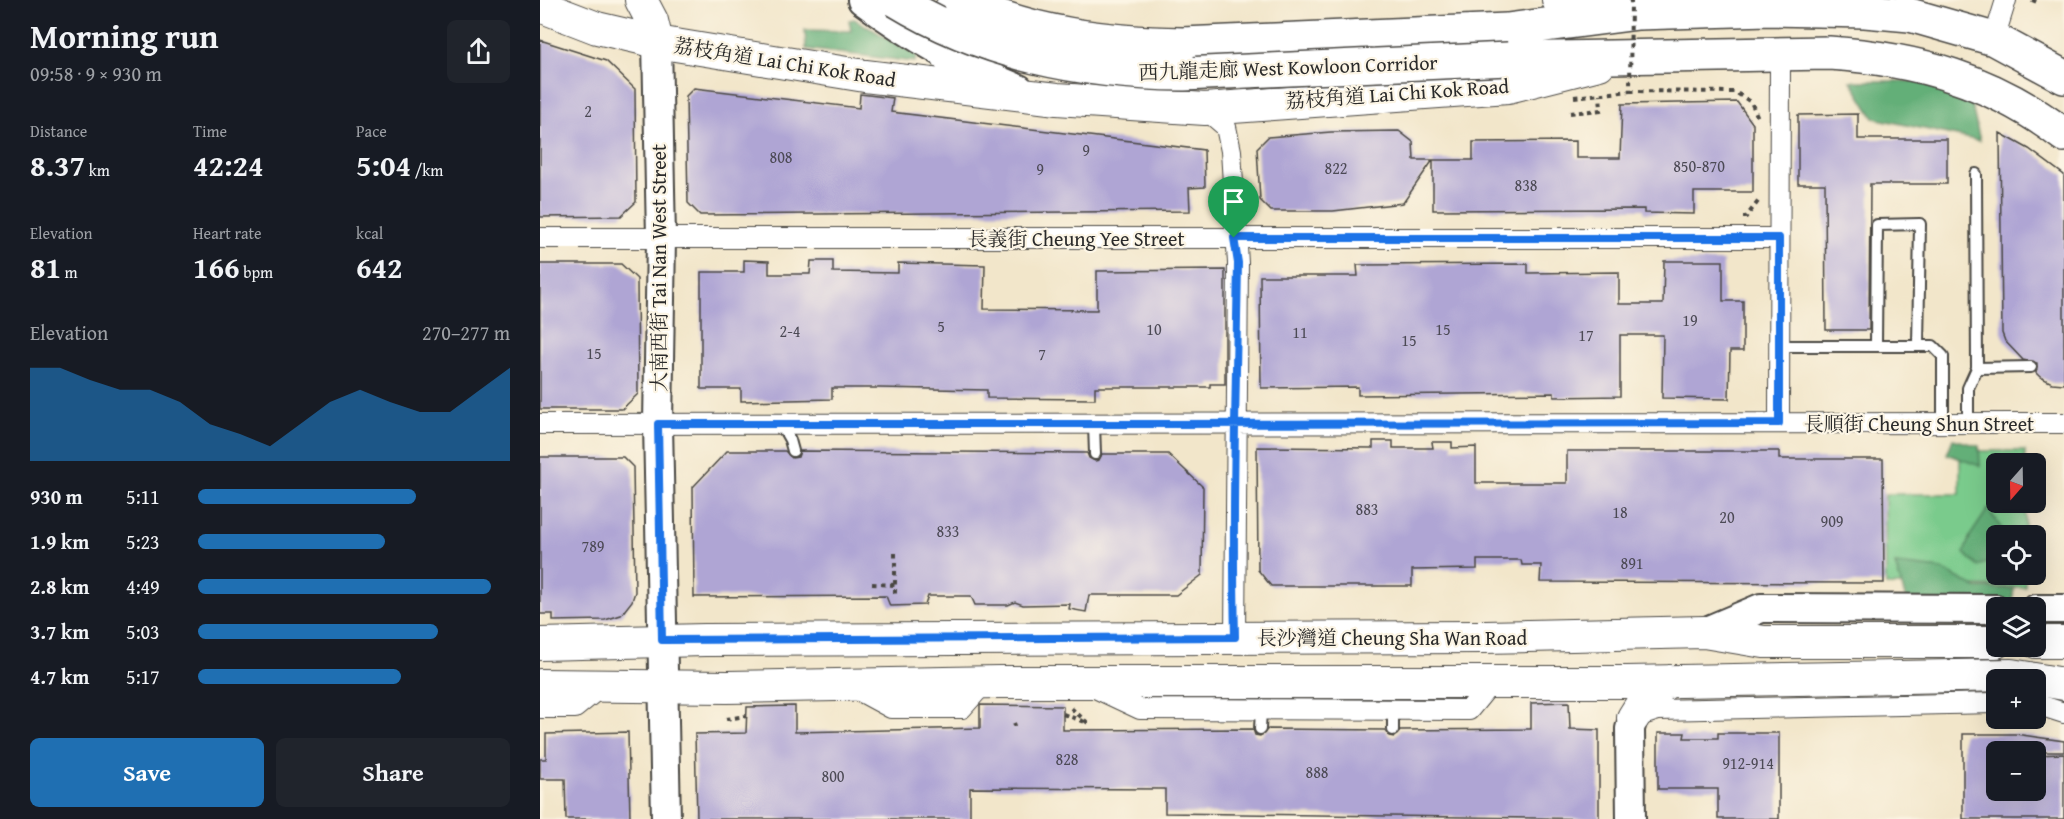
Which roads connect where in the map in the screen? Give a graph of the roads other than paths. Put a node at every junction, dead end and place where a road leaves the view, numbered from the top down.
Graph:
1 (641, 0) edge
2 (862, 0) edge
3 (896, 0) edge
4 (960, 0) edge
5 (1558, 0) edge
6 (2006, 0) edge
7 (540, 6) edge
8 (1635, 6) edge
9 (1898, 7) edge
10 (1994, 39) junction
11 (657, 42) junction
12 (1507, 44) junction
13 (1780, 55) junction
14 (946, 56) junction
15 (1622, 58) junction
16 (2064, 77) edge
17 (1034, 96) junction
18 (1205, 109) junction
19 (2064, 135) edge
20 (1976, 174) dead end
21 (540, 238) edge
22 (661, 238) junction
23 (1234, 238) junction
24 (1779, 238) junction
25 (1779, 346) junction
26 (1876, 346) junction
27 (1918, 346) junction
28 (2031, 367) dead end
29 (1977, 368) junction
30 (1779, 423) junction
31 (1943, 423) junction
32 (1968, 423) junction
33 (2064, 423) edge
34 (540, 424) edge
35 (658, 424) junction
36 (781, 424) junction
37 (1094, 424) junction
38 (1237, 424) junction
39 (793, 451) dead end
40 (1095, 453) dead end
41 (1986, 609) edge
42 (2046, 609) edge
43 (2064, 609) edge
44 (1704, 632) junction
45 (1235, 637) junction
46 (662, 640) junction
47 (1986, 642) edge
48 (2046, 642) edge
49 (2064, 642) edge
50 (540, 644) edge
51 (1668, 681) junction
52 (1492, 682) junction
53 (2064, 684) edge
54 (540, 685) edge
55 (603, 685) junction
56 (663, 686) junction
57 (1075, 693) junction
58 (2046, 707) edge
59 (540, 708) edge
60 (1986, 712) edge
61 (2064, 713) edge
62 (1633, 718) junction
63 (666, 819) edge
64 (1631, 819) edge

1 - 11 main road
2 - 14 street, 荔枝角道 Lai Chi Kok Road
3 - 12 highway, 西九龍走廊 West Kowloon Corridor, bridge
4 - 12 highway, 西九龍走廊 West Kowloon Corridor, bridge
4 - 14 main road
5 - 8 main road
6 - 10 street
7 - 11 main road, 荔枝角道 Lai Chi Kok Road
8 - 9 highway
8 - 12 highway, 西九龍走廊 West Kowloon Corridor
9 - 10 highway
10 - 16 highway
11 - 17 main road, 荔枝角道 Lai Chi Kok Road
11 - 22 street, 大南西街 Tai Nan West Street
12 - 15 highway, 西九龍走廊 West Kowloon Corridor
13 - 15 highway, 荔枝角道 Lai Chi Kok Road
13 - 19 highway, 荔枝角道 Lai Chi Kok Road
13 - 24 street
14 - 17 street, 荔枝角道 Lai Chi Kok Road
15 - 18 main road, 荔枝角道 Lai Chi Kok Road
17 - 18 main road, 荔枝角道 Lai Chi Kok Road
18 - 23 street
20 - 29 lane
21 - 22 street, 長義街 Cheung Yee Street
22 - 23 street, 長義街 Cheung Yee Street
22 - 35 street, 大南西街 Tai Nan West Street
23 - 24 street, 長義街 Cheung Yee Street
23 - 38 street
24 - 25 street
25 - 26 lane
25 - 30 street
26 - 27 lane
26 - 27 lane
27 - 31 lane
28 - 29 lane
29 - 32 lane
30 - 31 street, 長順街 Cheung Shun Street
30 - 38 street, 長順街 Cheung Shun Street
31 - 32 street, 長順街 Cheung Shun Street
32 - 33 street, 長順街 Cheung Shun Street
34 - 35 street, 長順街 Cheung Shun Street
35 - 36 street, 長順街 Cheung Shun Street
35 - 46 street, 大南西街 Tai Nan West Street
36 - 37 street, 長順街 Cheung Shun Street
36 - 39 lane
37 - 38 street, 長順街 Cheung Shun Street
37 - 40 lane
38 - 45 street
41 - 44 street, 長沙灣道 Cheung Sha Wan Road
42 - 43 street
44 - 45 main road, 長沙灣道 Cheung Sha Wan Road
44 - 47 main road, 長沙灣道 Cheung Sha Wan Road
45 - 46 main road, 長沙灣道 Cheung Sha Wan Road
46 - 50 main road, 長沙灣道 Cheung Sha Wan Road
46 - 56 street, 大南西街 Tai Nan West Street
48 - 49 main road
51 - 52 main road
51 - 53 main road
51 - 62 main road
52 - 57 main road
52 - 57 street
54 - 55 main road
55 - 56 main road
55 - 59 street
56 - 57 main road
56 - 63 street, 大南西街 Tai Nan West Street
58 - 61 street
60 - 62 street
62 - 64 street

